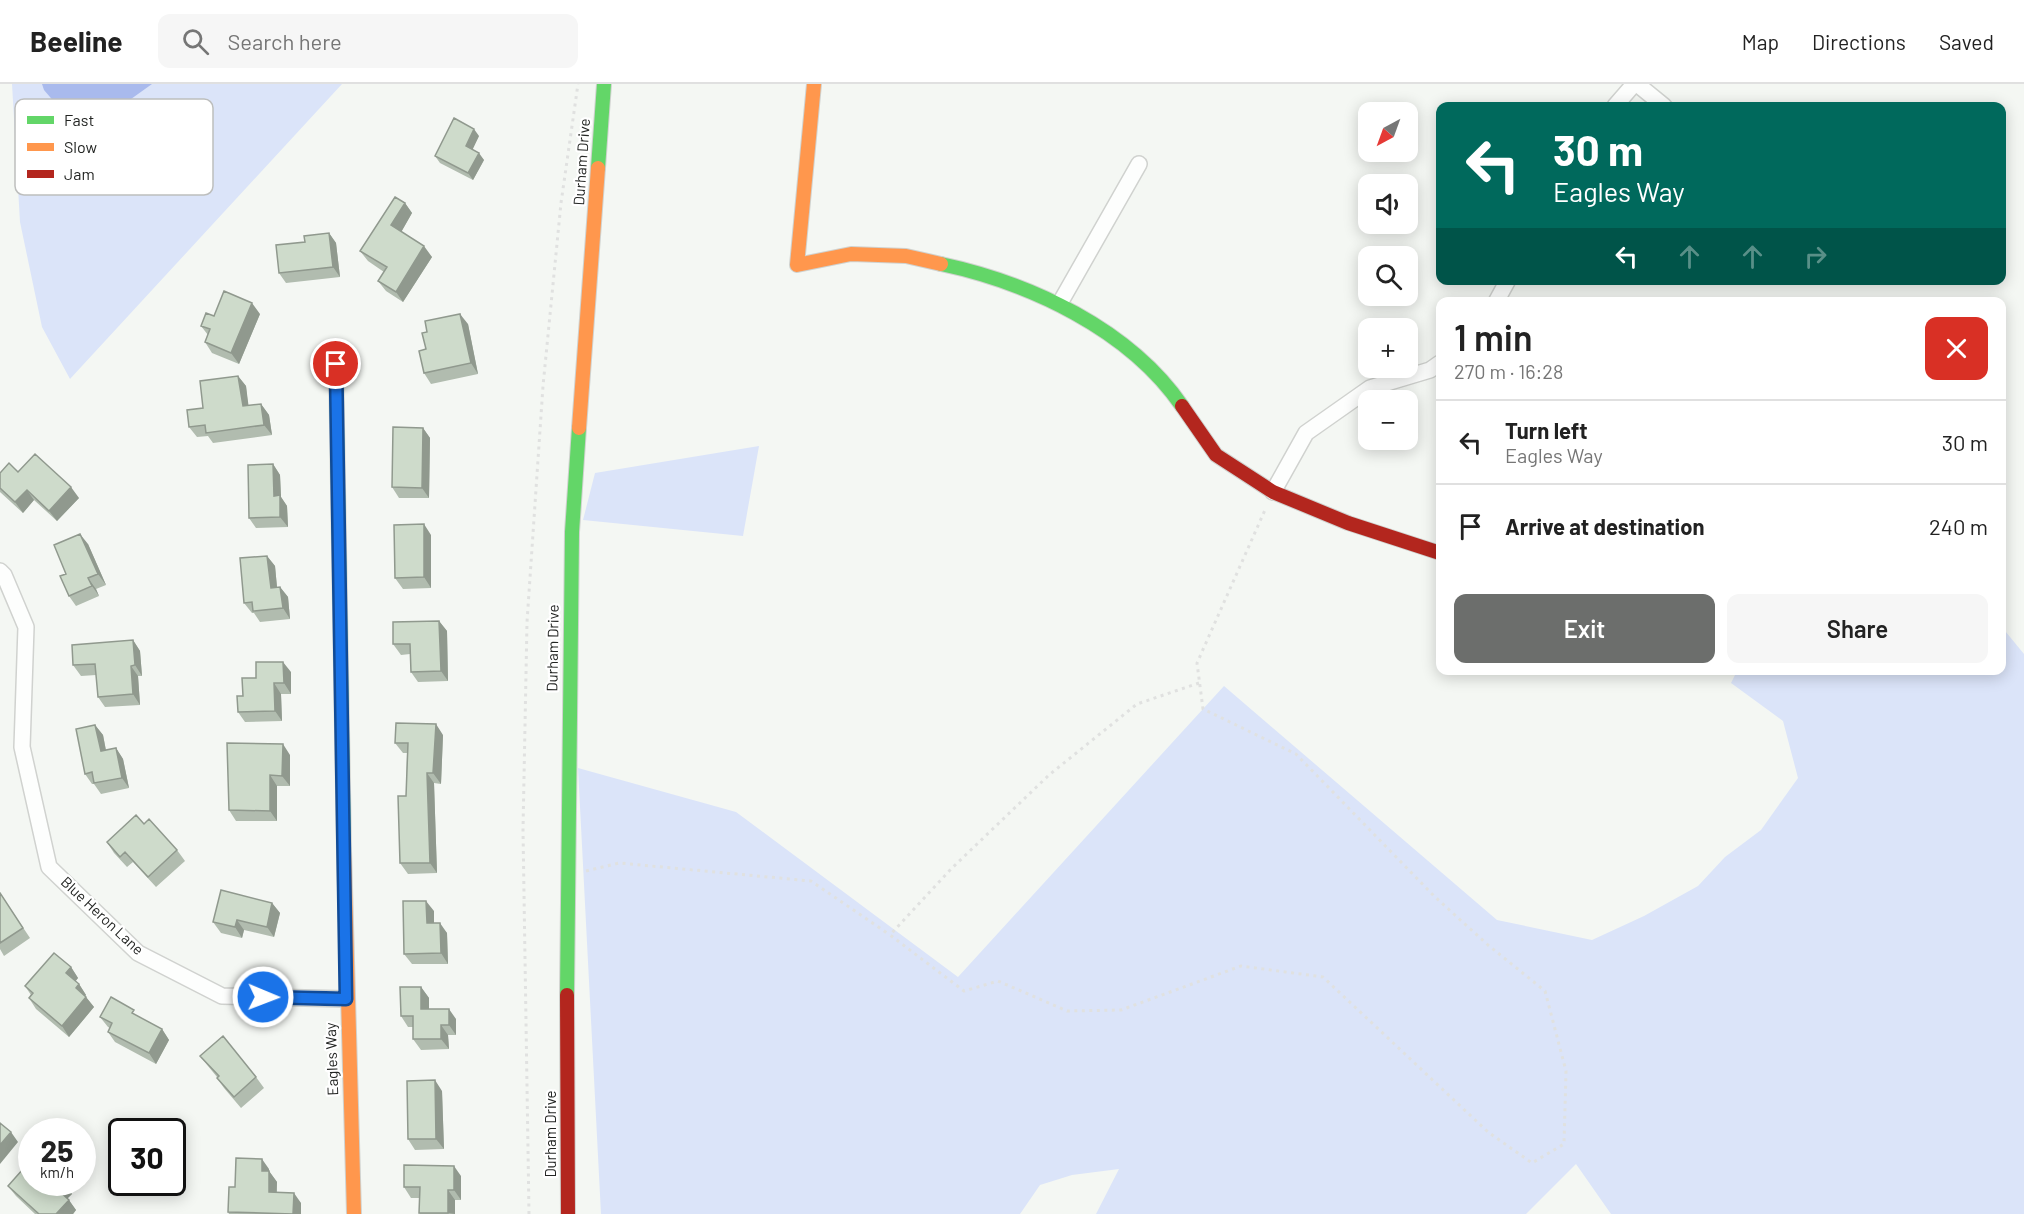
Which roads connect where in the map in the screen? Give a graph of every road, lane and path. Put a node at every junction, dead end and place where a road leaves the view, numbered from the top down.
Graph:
1 (579, 84) edge
2 (604, 84) edge
3 (814, 84) edge
4 (1636, 84) edge
5 (1618, 102) edge
6 (1659, 102) edge
7 (1139, 164) dead end
8 (1060, 303) junction
9 (336, 364) dead end
10 (1436, 366) edge
11 (1274, 492) junction
12 (1436, 552) edge
13 (0, 571) edge
14 (1199, 684) junction
15 (567, 869) junction
16 (890, 935) junction
17 (346, 999) junction
18 (354, 1214) edge
19 (529, 1214) edge
20 (568, 1214) edge

1 - 19 path
2 - 15 street, Durham Drive
3 - 8 street
4 - 5 street
4 - 6 street
7 - 8 street
8 - 11 street
9 - 17 street, Eagles Way
10 - 11 street
11 - 12 street
11 - 14 path
13 - 17 street, Blue Heron Lane
14 - 16 path
14 - 16 path
15 - 16 path
15 - 20 street, Durham Drive
17 - 18 street, Eagles Way

